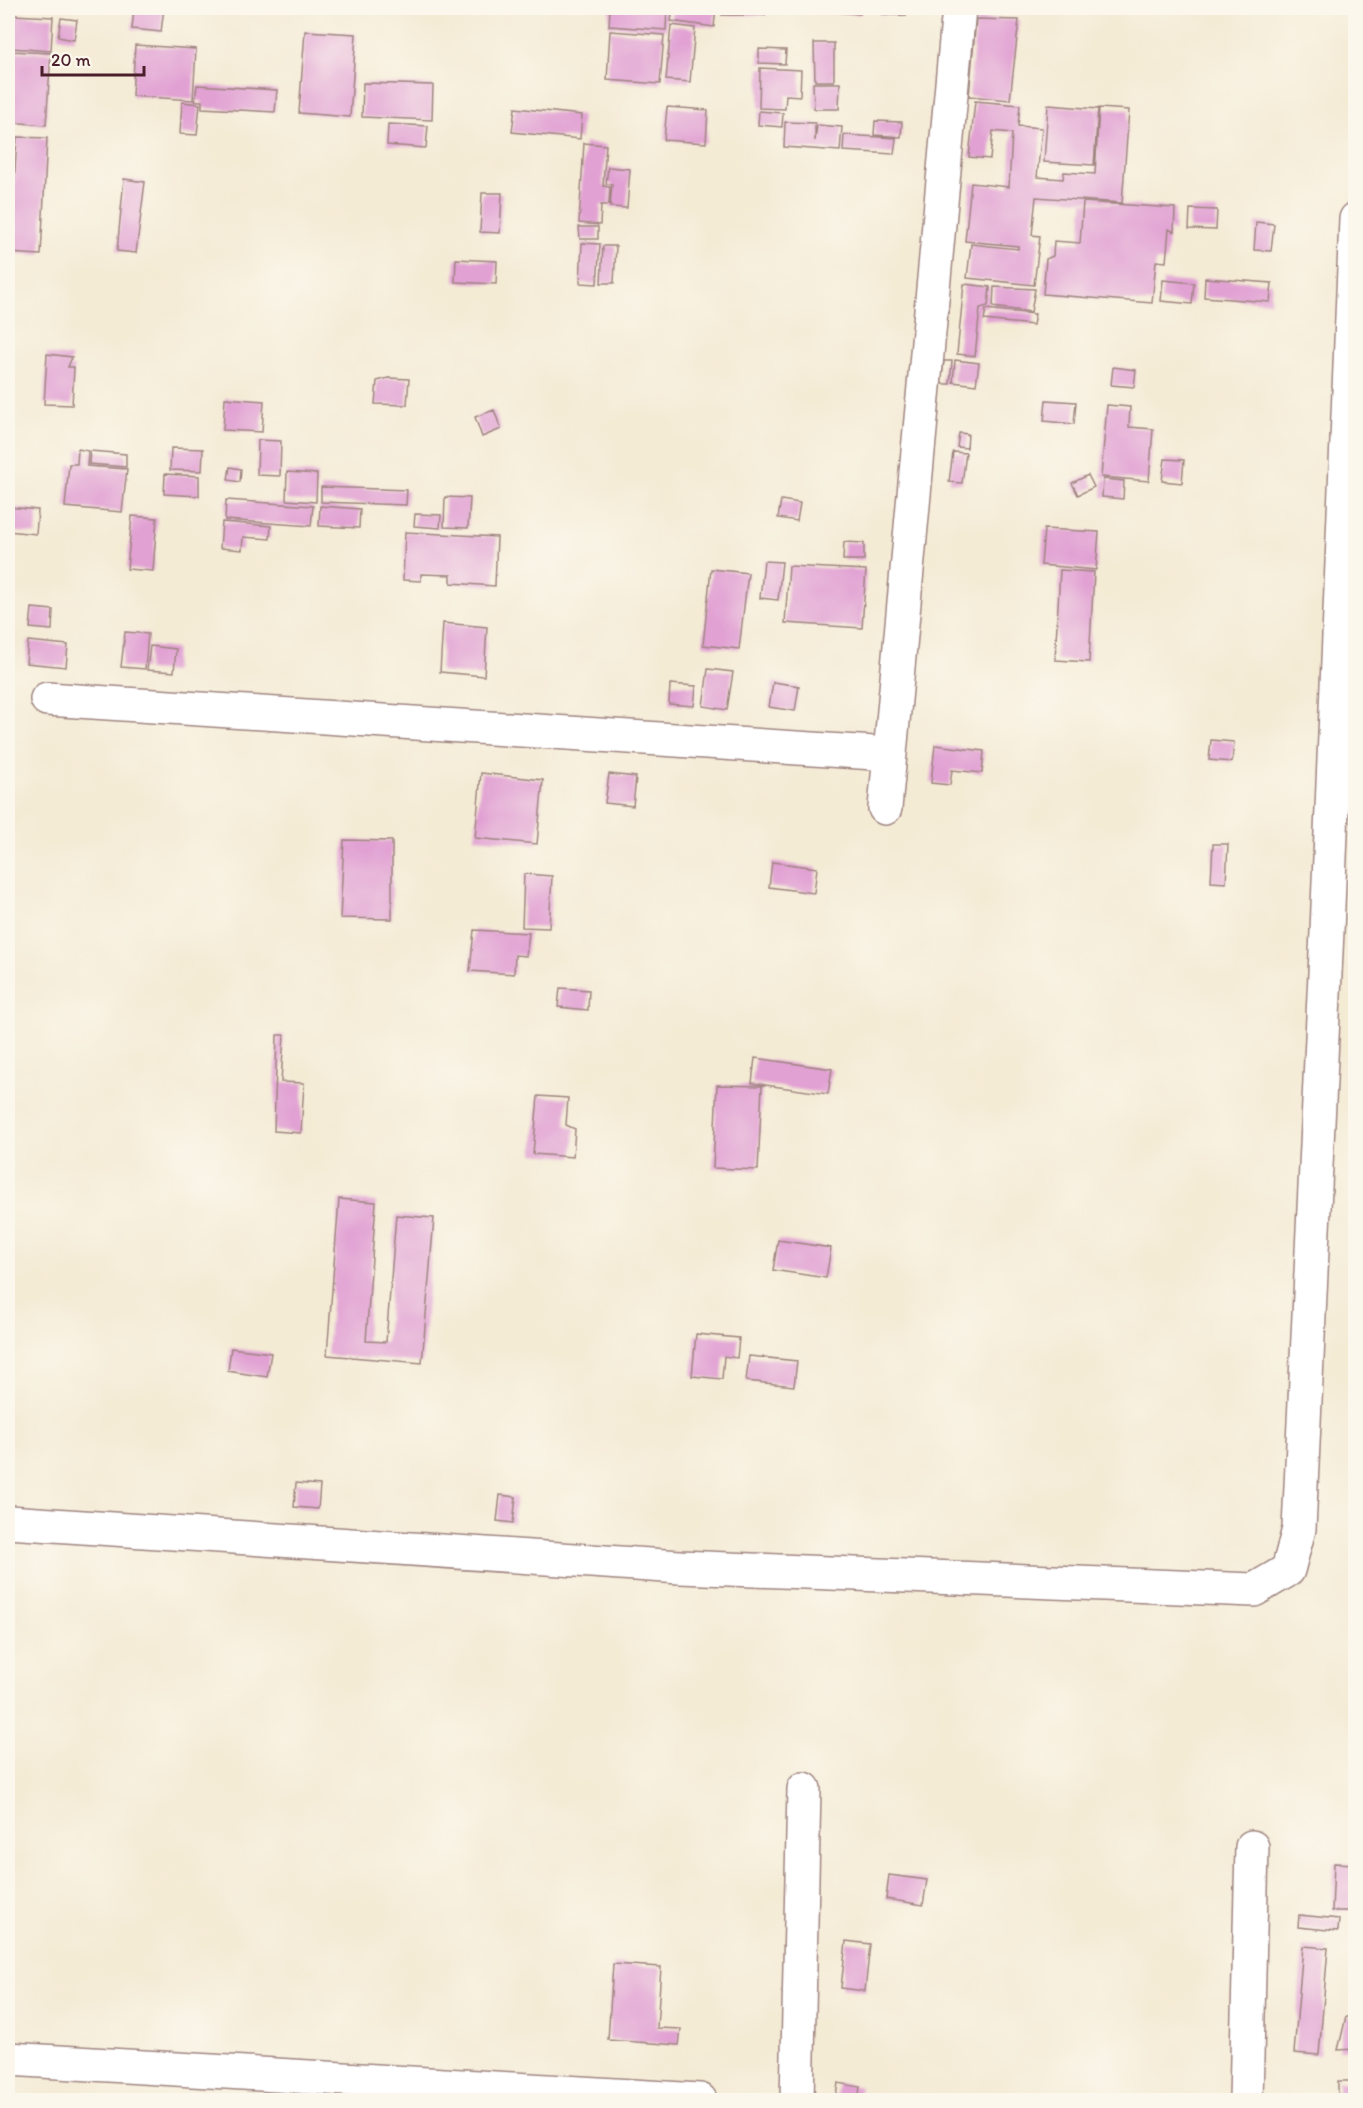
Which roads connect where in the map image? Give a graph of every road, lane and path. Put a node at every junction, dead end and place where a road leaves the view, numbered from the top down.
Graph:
1 (958, 8) edge
2 (1356, 219) edge
3 (47, 699) dead end
4 (890, 754) junction
5 (885, 808) dead end
6 (1341, 932) edge
7 (8, 1522) edge
8 (804, 1789) dead end
9 (1252, 1847) dead end
10 (8, 2059) edge
11 (259, 2087) edge
12 (700, 2100) edge
13 (797, 2100) edge
14 (1246, 2100) edge

1 - 4 street
2 - 6 street
3 - 4 street
4 - 5 street
6 - 7 street
8 - 13 street
9 - 14 street
10 - 11 street
11 - 12 street

